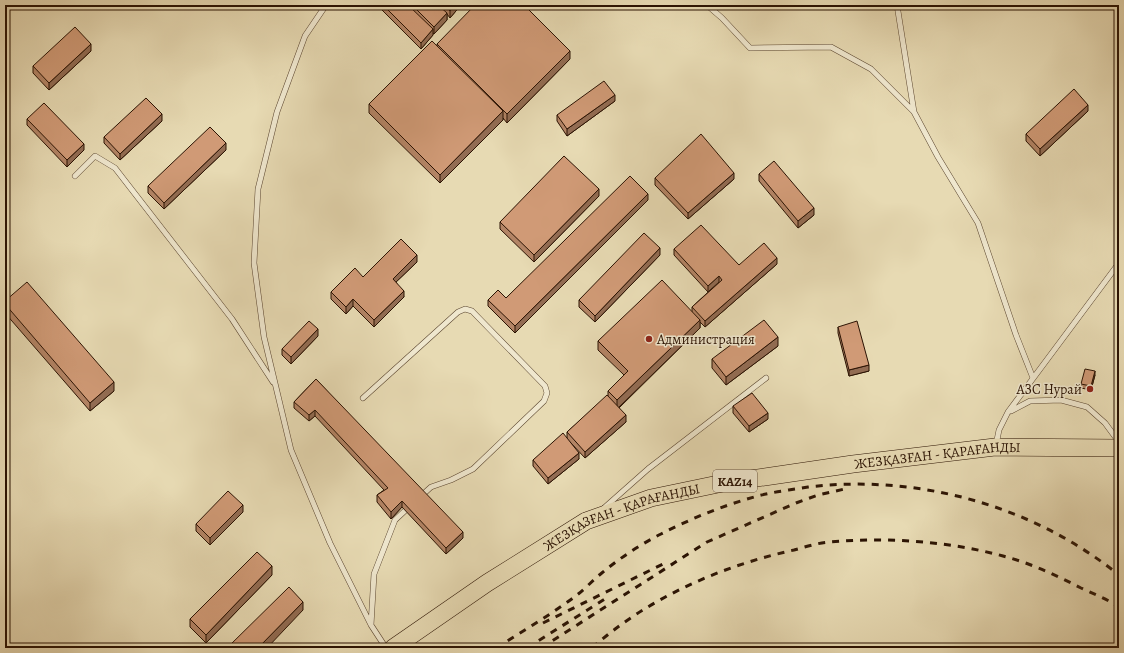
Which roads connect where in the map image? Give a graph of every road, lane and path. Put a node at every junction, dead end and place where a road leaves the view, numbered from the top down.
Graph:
1 (326, 5) edge
2 (707, 5) edge
3 (897, 5) edge
4 (914, 112) junction
5 (75, 176) dead end
6 (1119, 263) edge
7 (766, 378) dead end
8 (1033, 378) junction
9 (276, 387) junction
10 (363, 398) dead end
11 (1008, 412) junction
12 (1119, 442) edge
13 (995, 447) junction
14 (1119, 448) edge
15 (591, 519) junction
16 (371, 625) junction
17 (386, 648) edge
18 (393, 648) edge

1 - 9 lane
2 - 4 lane
3 - 4 lane
4 - 8 lane
5 - 9 lane
6 - 8 lane
7 - 15 lane
8 - 11 lane
9 - 16 lane
10 - 16 lane
11 - 12 lane
11 - 13 lane
13 - 14 highway, ЖЕЗҚАЗҒАН - ҚАРАҒАНДЫ / KAZ14
13 - 15 highway, ЖЕЗҚАЗҒАН - ҚАРАҒАНДЫ / KAZ14
15 - 18 highway, ЖЕЗҚАЗҒАН - ҚАРАҒАНДЫ / KAZ14
16 - 17 lane

